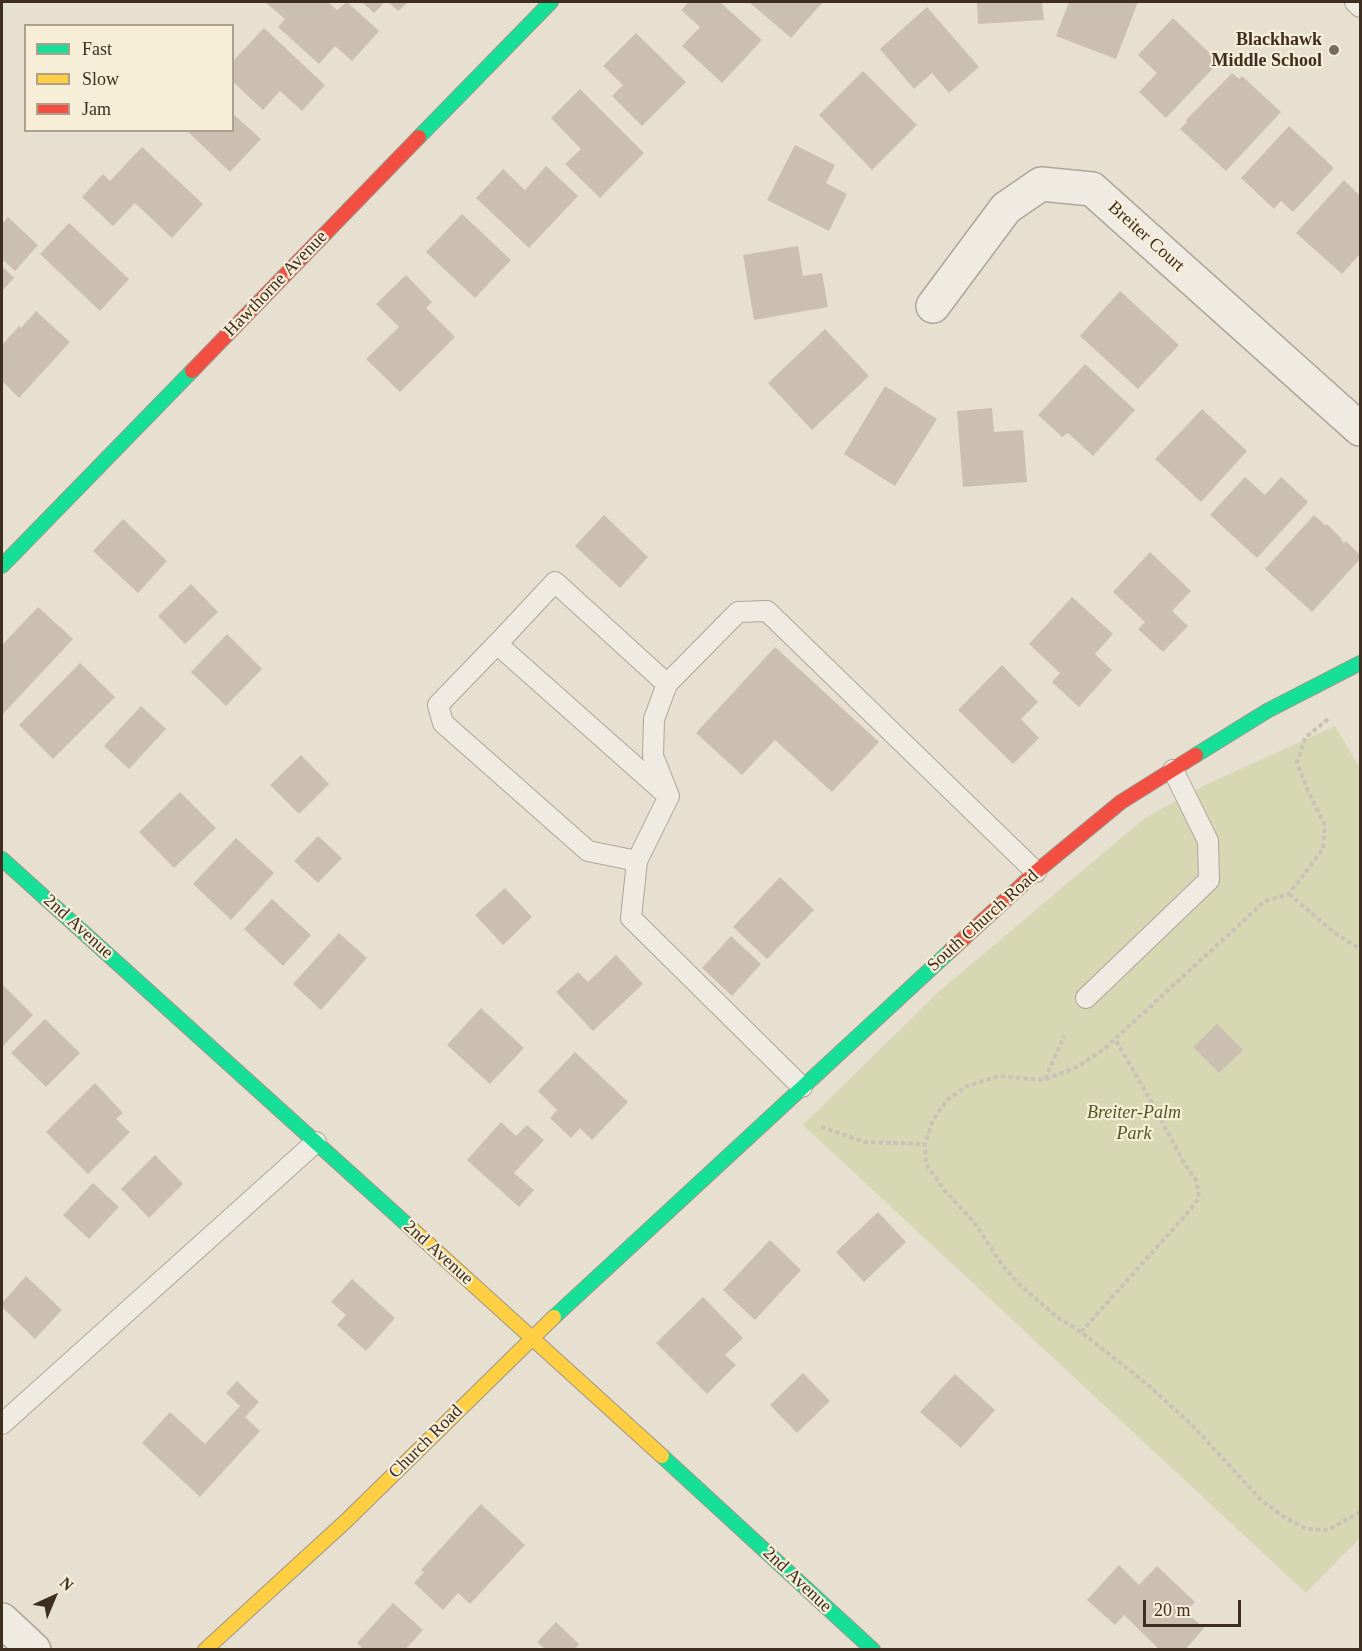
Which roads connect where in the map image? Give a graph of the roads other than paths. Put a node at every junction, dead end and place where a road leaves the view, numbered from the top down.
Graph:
1 (551, 2) edge
2 (1354, 2) edge
3 (1360, 7) edge
4 (933, 306) dead end
5 (1360, 429) edge
6 (2, 566) edge
7 (497, 644) junction
8 (1360, 663) edge
9 (667, 684) junction
10 (1173, 770) junction
11 (669, 796) junction
12 (2, 858) edge
13 (637, 861) junction
14 (1036, 872) junction
15 (1086, 998) dead end
16 (802, 1087) junction
17 (316, 1142) junction
18 (645, 1232) joint
19 (532, 1337) junction
20 (2, 1424) edge
21 (2, 1620) edge
22 (34, 1650) edge
23 (205, 1650) edge
24 (873, 1650) edge

1 - 6 street, Hawthorne Avenue
2 - 3 lane
4 - 5 street, Breiter Court
7 - 9 lane
7 - 11 lane
7 - 13 lane
8 - 10 street, South Church Road
9 - 11 lane
9 - 14 lane
10 - 14 street, South Church Road
10 - 15 lane
11 - 13 lane
12 - 17 street, 2nd Avenue
13 - 16 lane
14 - 16 street, South Church Road
16 - 18 street, South Church Road
17 - 19 street, 2nd Avenue
17 - 20 lane
18 - 19 street, Church Road
19 - 23 street, Church Road
19 - 24 street, 2nd Avenue
21 - 22 street

